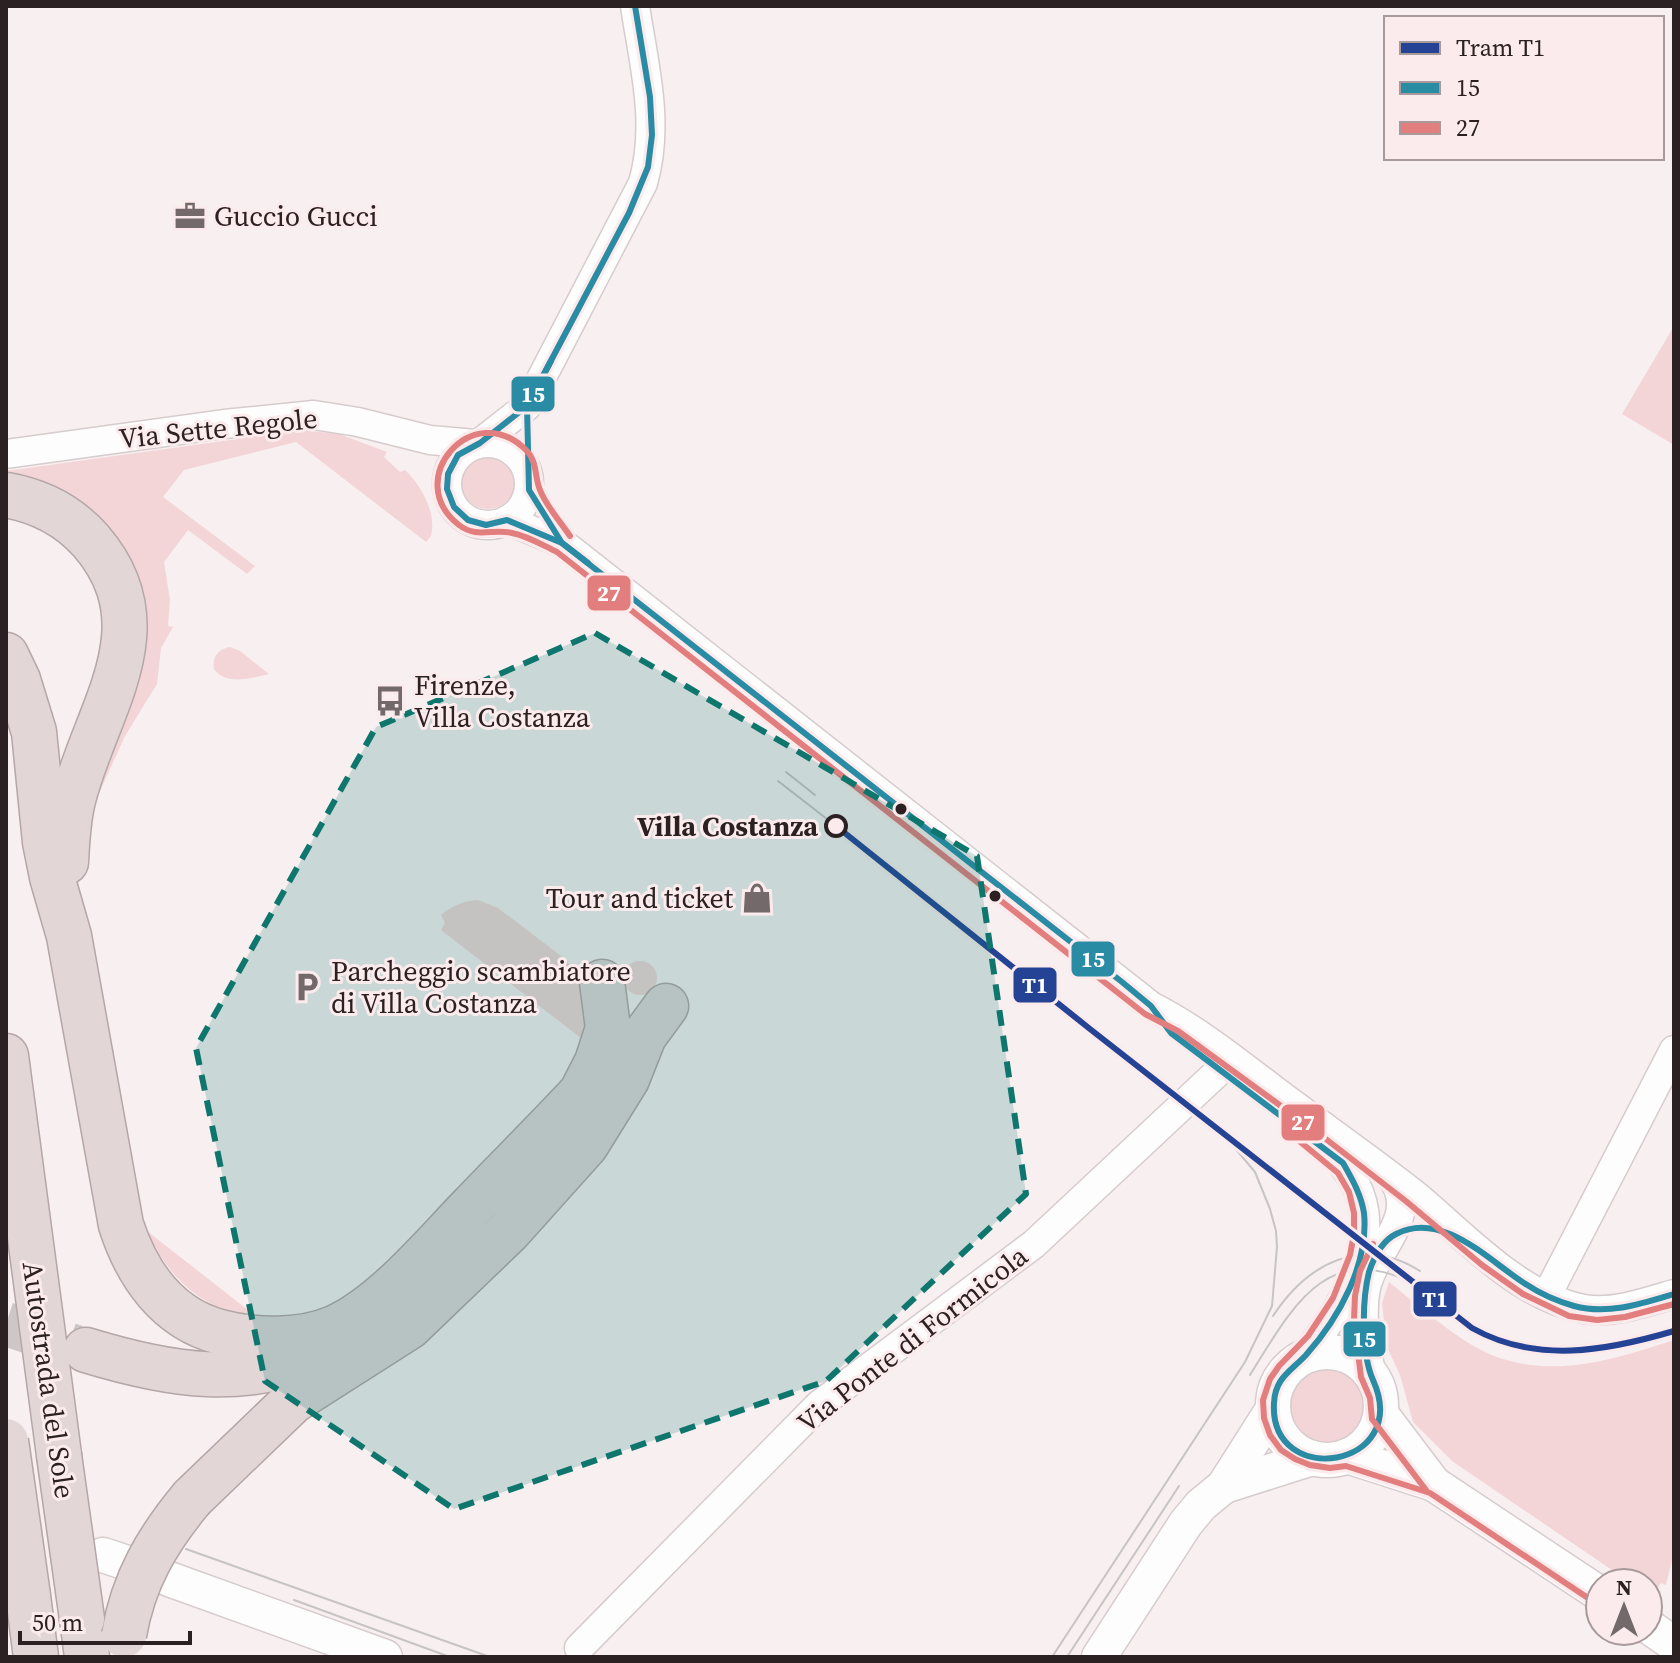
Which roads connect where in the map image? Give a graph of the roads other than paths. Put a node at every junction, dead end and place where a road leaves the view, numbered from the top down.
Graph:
1 (635, 6) edge
2 (527, 406) junction
3 (478, 444) junction
4 (6, 454) edge
5 (528, 481) junction
6 (6, 495) edge
7 (507, 520) junction
8 (562, 543) junction
9 (6, 655) edge
10 (69, 936) junction
11 (602, 982) dead end
12 (666, 1006) dead end
13 (1151, 1006) junction
14 (1674, 1050) edge
15 (6, 1056) edge
16 (1219, 1071) junction
17 (1389, 1176) junction
18 (508, 1232) junction
19 (1391, 1236) junction
20 (1467, 1241) junction
21 (1674, 1294) edge
22 (1547, 1295) junction
23 (86, 1350) tunnel mouth
24 (1303, 1358) junction
25 (1371, 1375) junction
26 (1273, 1409) junction
27 (1381, 1414) junction
28 (6, 1441) edge
29 (1347, 1456) junction
30 (1312, 1458) junction
31 (1434, 1484) junction
32 (1224, 1486) junction
33 (169, 1579) dead end
34 (1584, 1583) edge
35 (17, 1610) edge
36 (84, 1638) edge
37 (123, 1646) edge
38 (579, 1648) dead end
39 (12, 1657) edge
40 (36, 1657) edge
41 (385, 1657) edge
42 (1099, 1657) edge

1 - 2 street
2 - 3 street
2 - 5 street
3 - 4 street, Via Sette Regole
3 - 5 street, Via Sette Regole
3 - 7 street
5 - 7 street
5 - 8 street, Via Sette Regole
6 - 10 highway
7 - 8 street
8 - 13 street
9 - 10 highway
10 - 11 highway
12 - 18 highway
13 - 16 street
13 - 17 street
14 - 22 street
15 - 36 highway, Autostrada del Sole, bridge
16 - 24 street
16 - 38 street, Via Ponte di Formicola
17 - 19 street
17 - 20 street
18 - 23 highway
18 - 37 highway, bridge
19 - 20 street
19 - 25 street
20 - 22 street
21 - 22 street
24 - 25 street
24 - 26 street
25 - 27 street
26 - 30 street
26 - 32 street
27 - 29 street
27 - 31 street
28 - 35 highway, Autostrada del Sole, bridge
29 - 30 street
29 - 31 street
30 - 32 street
31 - 34 street
32 - 42 street
33 - 41 street
35 - 39 highway
35 - 40 highway, Autostrada del Sole

